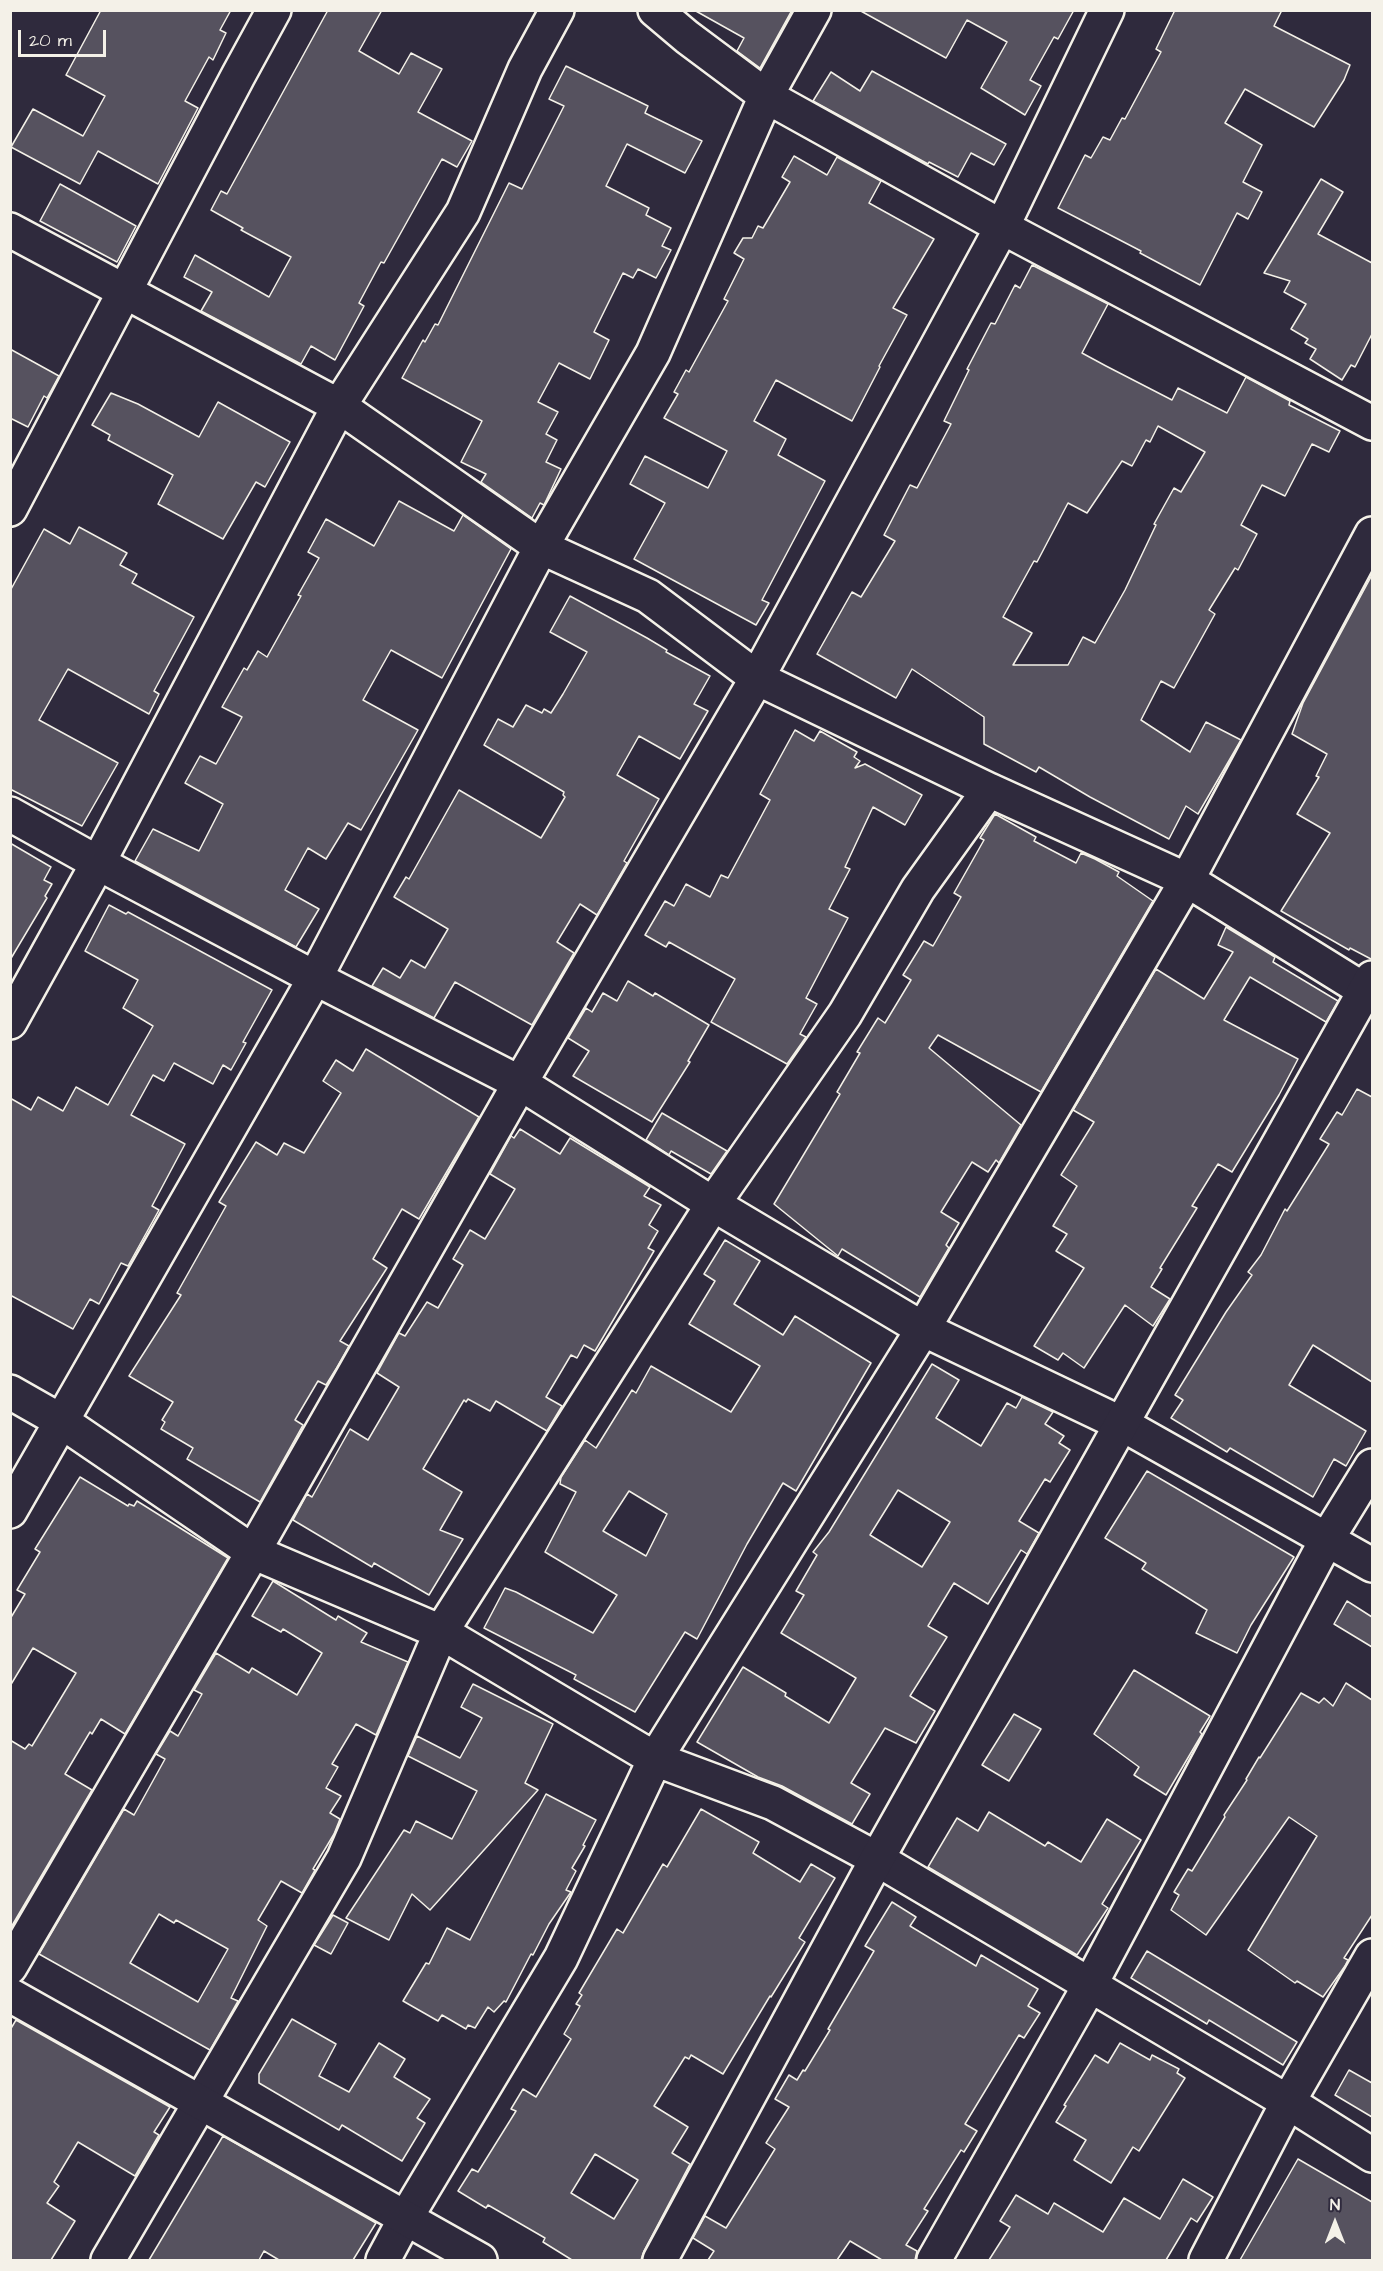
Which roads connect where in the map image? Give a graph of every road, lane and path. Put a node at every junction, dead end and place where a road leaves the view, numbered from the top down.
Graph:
1 (274, 10) edge
2 (557, 10) edge
3 (655, 10) edge
4 (814, 10) edge
5 (1107, 10) edge
6 (766, 96) junction
7 (1002, 226) junction
8 (10, 230) edge
9 (126, 291) junction
10 (339, 406) junction
11 (1372, 423) edge
12 (10, 509) edge
13 (1372, 534) edge
14 (541, 547) junction
15 (757, 678) junction
16 (988, 790) junction
17 (10, 814) edge
18 (98, 863) junction
19 (1187, 880) junction
20 (315, 978) junction
21 (1370, 988) edge
22 (10, 1022) edge
23 (520, 1083) junction
24 (713, 1204) junction
25 (923, 1329) junction
26 (10, 1392) edge
27 (61, 1421) junction
28 (1122, 1424) junction
29 (1372, 1466) edge
30 (10, 1511) edge
31 (1327, 1539) junction
32 (253, 1552) junction
33 (1372, 1565) edge
34 (441, 1632) junction
35 (655, 1759) junction
36 (877, 1859) junction
37 (1372, 1956) edge
38 (10, 1967) edge
39 (1090, 1985) junction
40 (10, 1995) edge
41 (1288, 2102) junction
42 (201, 2103) junction
43 (1372, 2155) edge
44 (405, 2219) junction
45 (108, 2260) edge
46 (383, 2260) edge
47 (480, 2260) edge
48 (660, 2260) edge
49 (934, 2260) edge
50 (1206, 2260) edge

1 - 9 street
2 - 10 street
3 - 6 street
4 - 6 street
5 - 7 street
6 - 7 street
6 - 14 street
7 - 11 street
7 - 15 street
8 - 9 street
9 - 10 street
9 - 12 street
10 - 14 street
10 - 18 street
13 - 19 street
14 - 15 street
14 - 20 street
15 - 16 street
15 - 23 street
16 - 19 street
16 - 24 street
17 - 18 street
18 - 20 street
18 - 22 street
19 - 21 street
19 - 25 street
20 - 23 street
20 - 27 street
21 - 28 street
23 - 24 street
23 - 32 street
24 - 25 street
24 - 34 street
25 - 28 street
25 - 35 street
26 - 27 street
27 - 30 street
27 - 32 street
28 - 31 street
28 - 36 street
29 - 31 street
31 - 33 street
31 - 39 street
32 - 34 street
32 - 38 street
34 - 35 street
34 - 42 street
35 - 36 street
35 - 44 street
36 - 39 street
36 - 48 street
37 - 41 street
39 - 41 street
39 - 49 street
40 - 42 street
41 - 43 street
41 - 50 street
42 - 44 street
42 - 45 street
44 - 46 street
44 - 47 street

